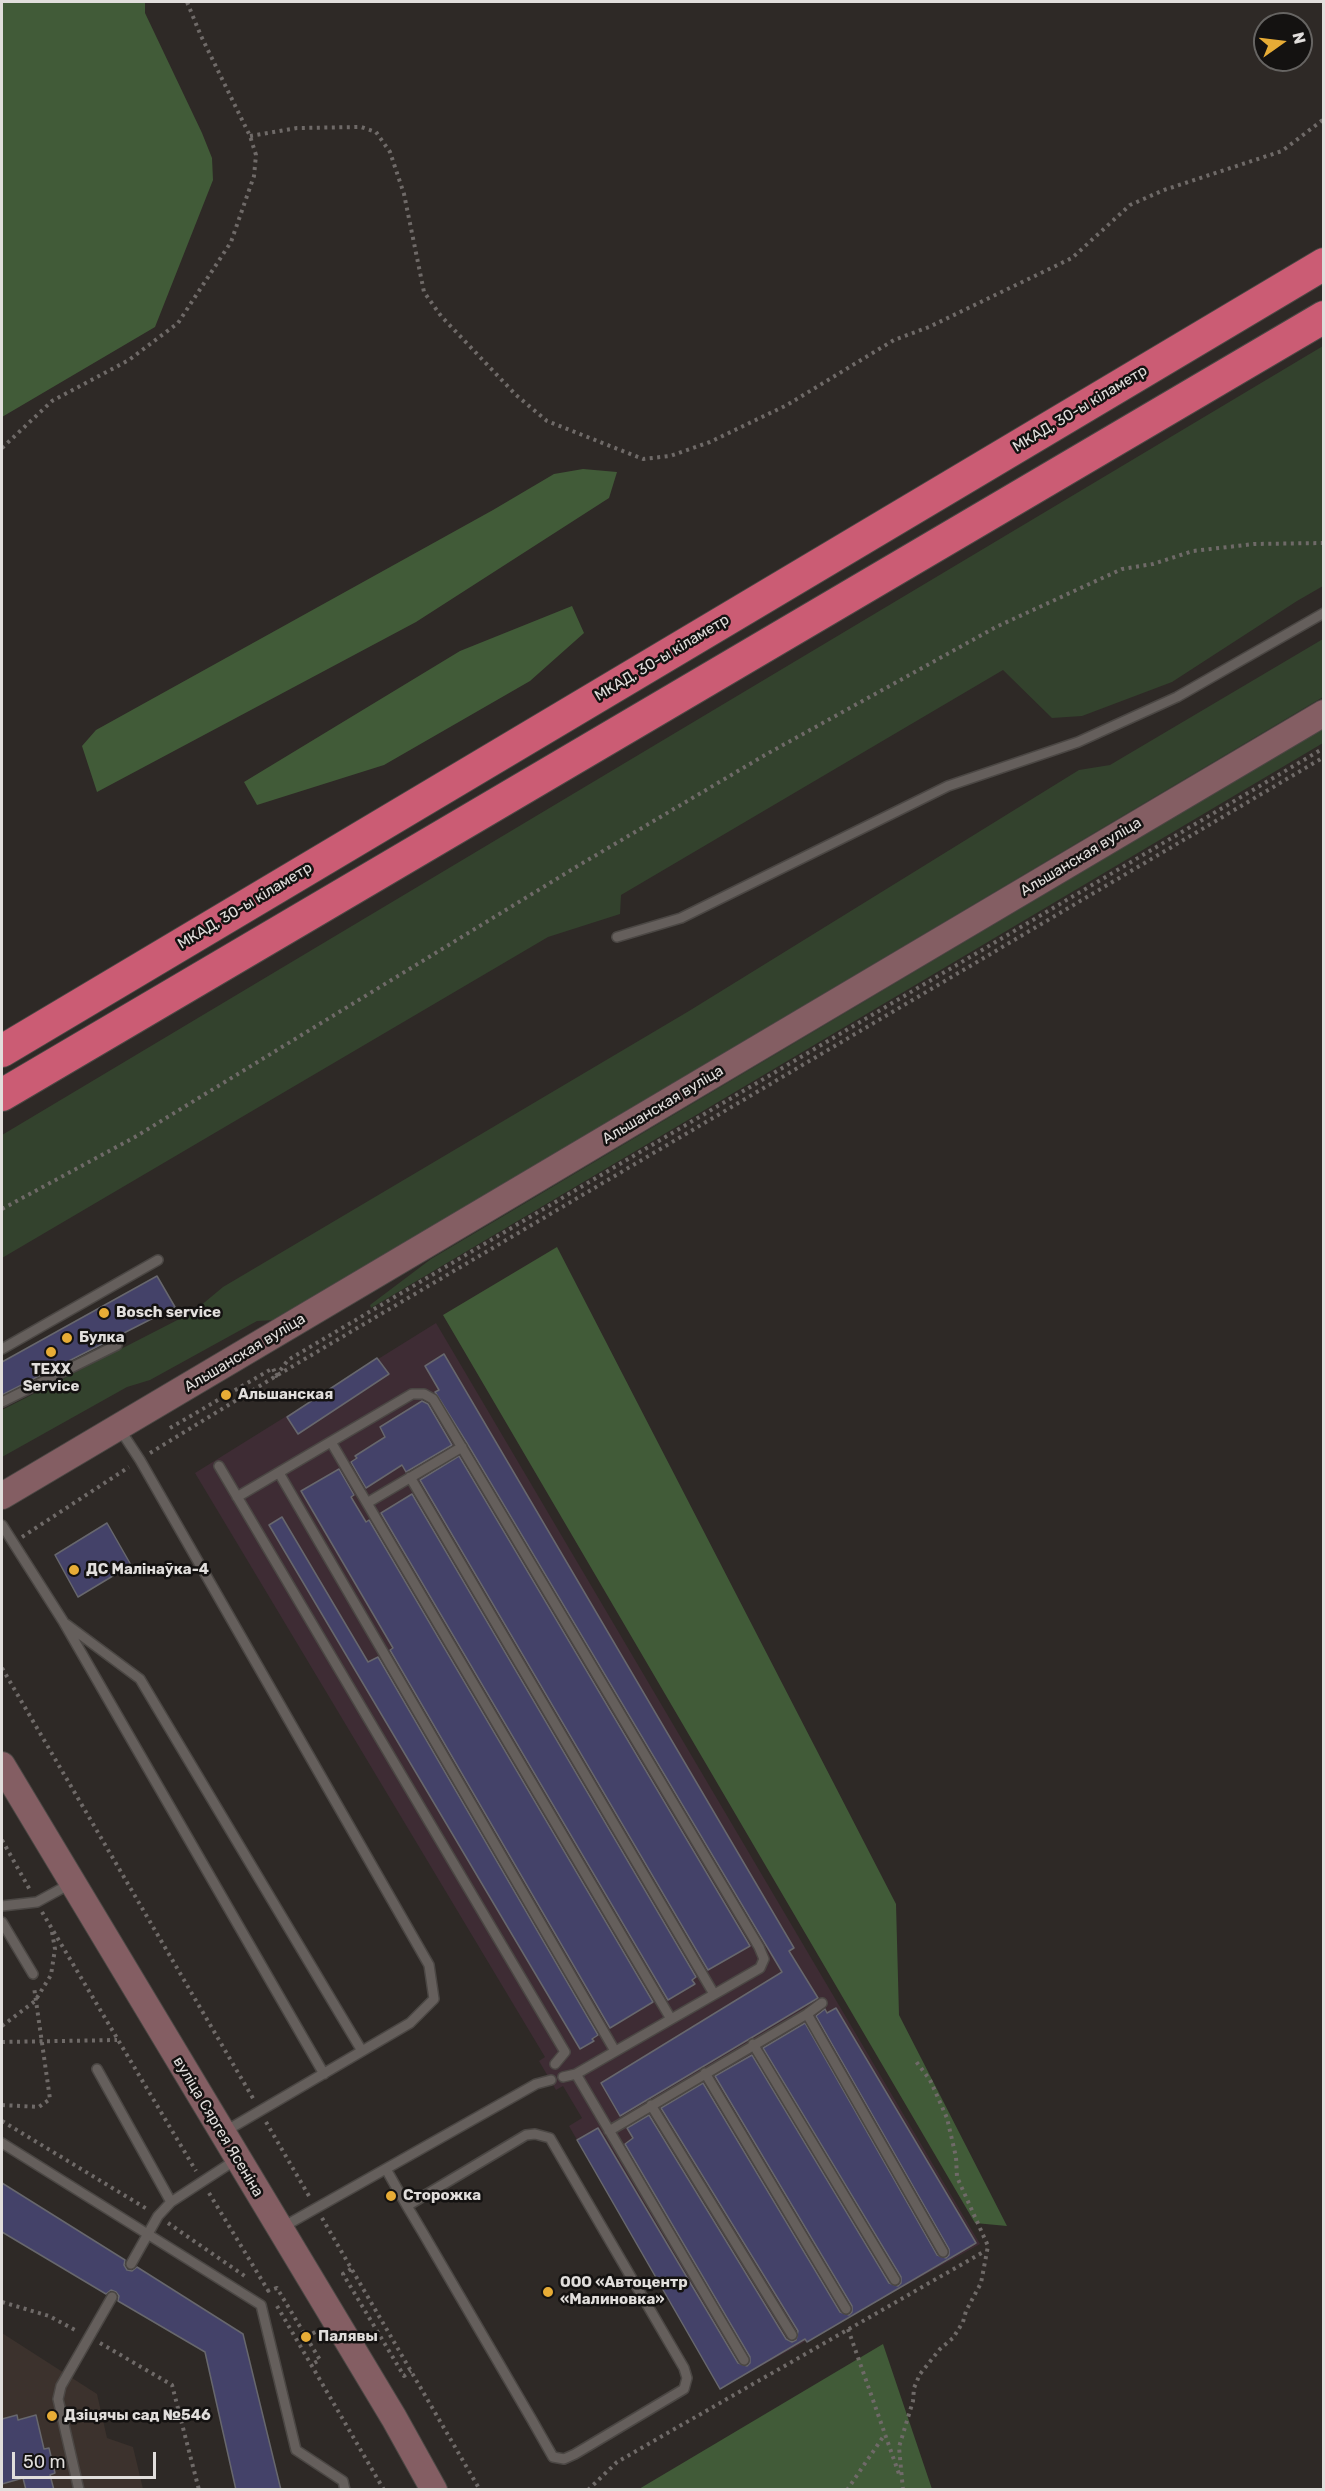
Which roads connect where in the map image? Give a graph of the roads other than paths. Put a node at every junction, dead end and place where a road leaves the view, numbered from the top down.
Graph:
1 (1323, 264) edge
2 (1323, 317) edge
3 (1323, 613) edge
4 (1323, 713) edge
5 (617, 937) dead end
6 (2, 1051) edge
7 (2, 1095) edge
8 (158, 1260) dead end
9 (117, 1345) dead end
10 (2, 1349) edge
11 (2, 1402) edge
12 (119, 1427) junction
13 (331, 1442) junction
14 (462, 1447) junction
15 (219, 1466) dead end
16 (279, 1473) junction
17 (410, 1478) junction
18 (2, 1496) edge
19 (237, 1497) junction
20 (366, 1503) junction
21 (2, 1525) edge
22 (63, 1621) junction
23 (2, 1765) edge
24 (72, 1882) junction
25 (2, 1906) edge
26 (2, 1922) edge
27 (33, 1974) road end
28 (714, 1994) junction
29 (822, 2003) dead end
30 (807, 2014) junction
31 (670, 2019) junction
32 (753, 2044) junction
33 (362, 2051) junction
34 (615, 2051) junction
35 (555, 2064) dead end
36 (97, 2069) dead end
37 (705, 2073) junction
38 (324, 2074) junction
39 (576, 2074) junction
40 (549, 2076) dead end
41 (563, 2077) dead end
42 (651, 2105) junction
43 (609, 2131) junction
44 (222, 2134) junction
45 (2, 2143) edge
46 (237, 2159) junction
47 (386, 2169) junction
48 (171, 2202) junction
49 (407, 2206) junction
50 (279, 2229) junction
51 (147, 2235) junction
52 (943, 2252) dead end
53 (131, 2264) dead end
54 (895, 2280) dead end
55 (112, 2297) dead end
56 (846, 2309) dead end
57 (792, 2335) dead end
58 (744, 2360) dead end
59 (79, 2490) edge
60 (345, 2490) edge
61 (434, 2490) edge

1 - 6 highway, МКАД, 30-ы кіламетр
2 - 7 highway
3 - 5 lane
4 - 12 main road, Альшанская вуліца
8 - 10 lane
9 - 11 lane
12 - 18 main road, Альшанская вуліца
12 - 33 lane
13 - 14 lane
13 - 16 lane
13 - 20 lane
14 - 17 lane
14 - 28 lane
15 - 19 lane
16 - 19 lane
16 - 34 lane
17 - 20 lane
17 - 28 lane
19 - 35 lane
20 - 31 lane
21 - 22 lane
22 - 33 lane
22 - 38 lane
23 - 24 main road, вуліца Сяргея Ясеніна
24 - 25 lane
24 - 44 main road, вуліца Сяргея Ясеніна
26 - 27 lane
28 - 31 lane
29 - 30 lane
30 - 32 lane
30 - 52 lane
31 - 34 lane
32 - 37 lane
32 - 54 lane
33 - 38 lane
34 - 39 lane
36 - 48 lane
37 - 42 lane
37 - 56 lane
38 - 44 lane
39 - 41 lane
39 - 43 lane
40 - 47 lane
42 - 43 lane
42 - 57 lane
43 - 58 lane
44 - 46 main road, вуліца Сяргея Ясеніна
45 - 51 lane
46 - 48 lane
46 - 50 main road, вуліца Сяргея Ясеніна
47 - 49 lane
47 - 50 lane
48 - 51 lane
49 - 49 lane
50 - 61 main road, вуліца Сяргея Ясеніна
51 - 53 lane
51 - 60 lane
55 - 59 lane

